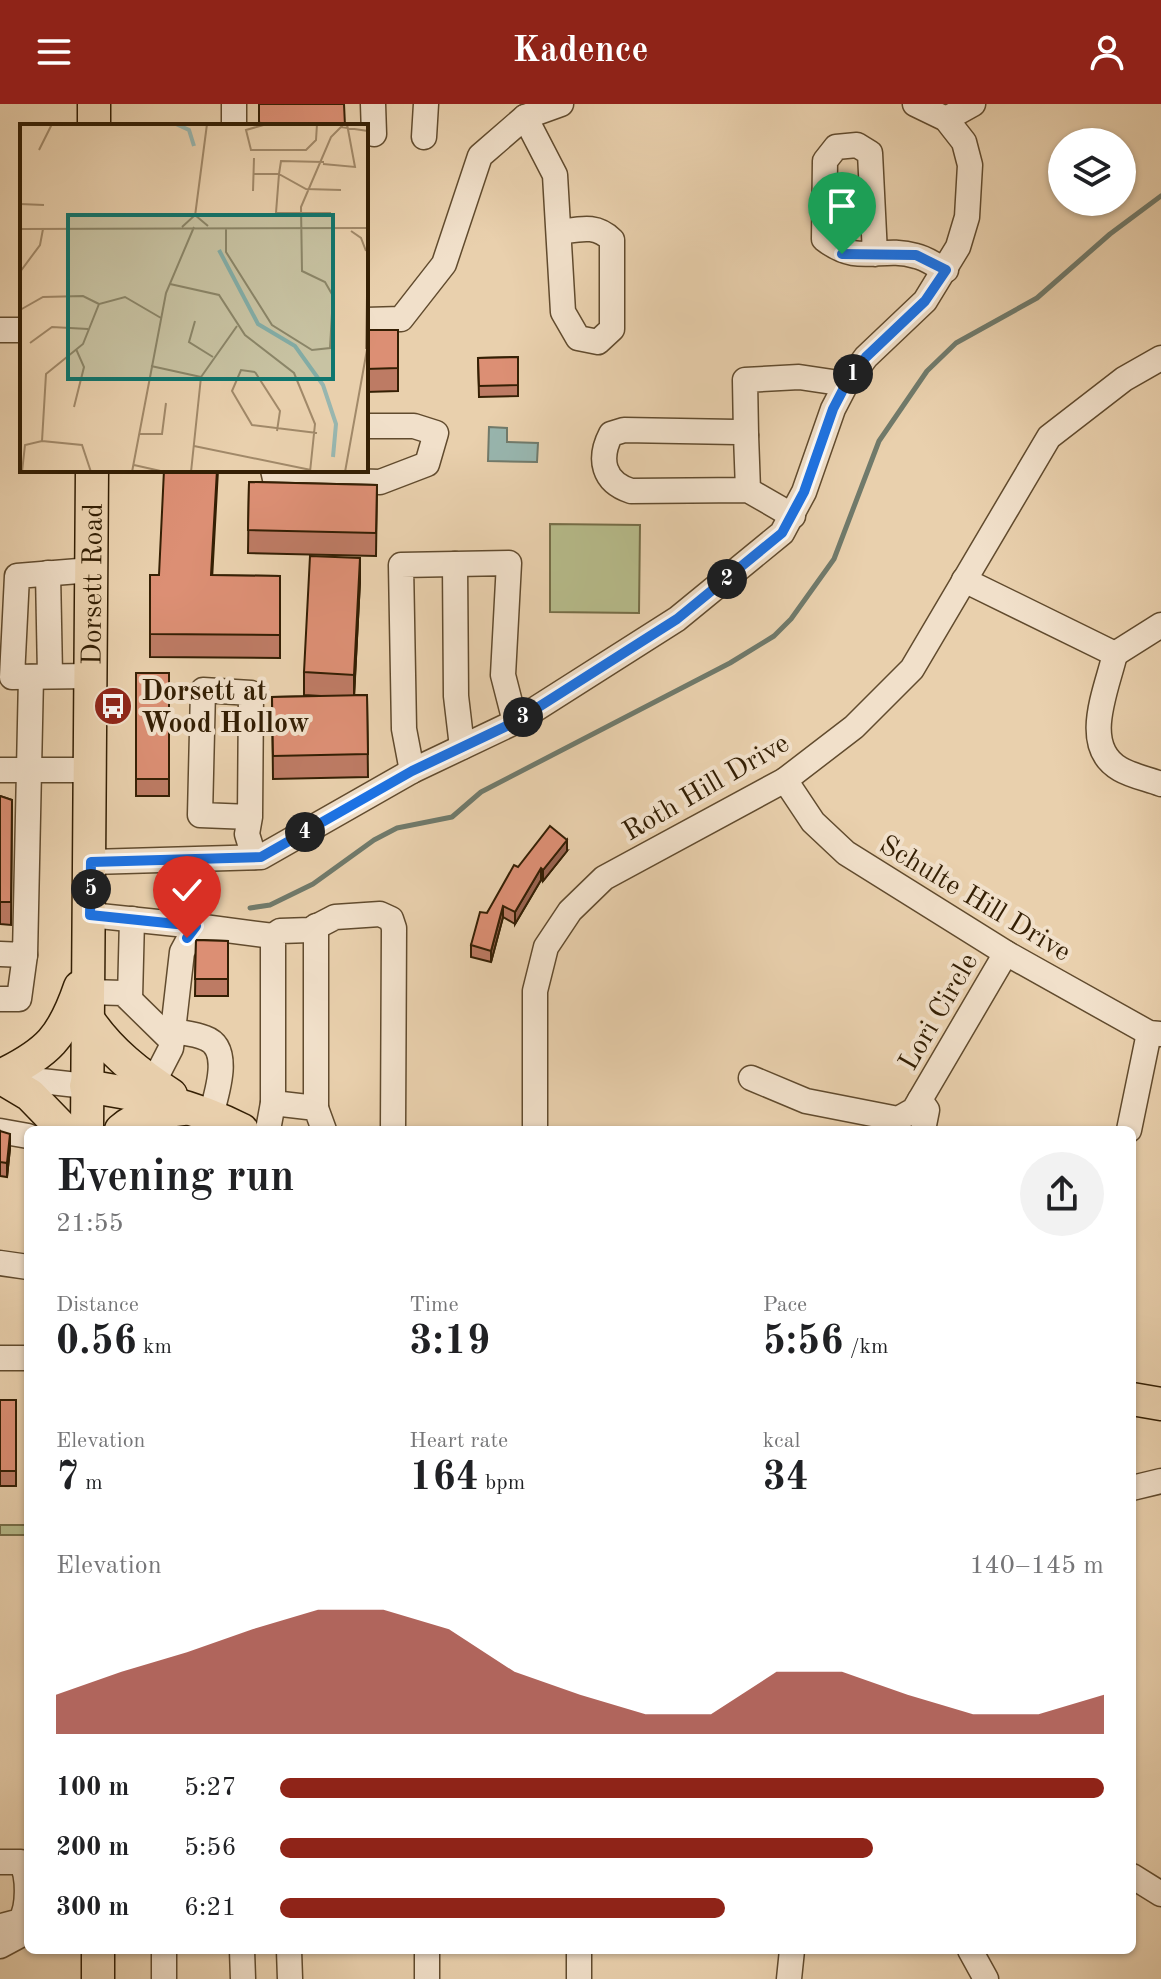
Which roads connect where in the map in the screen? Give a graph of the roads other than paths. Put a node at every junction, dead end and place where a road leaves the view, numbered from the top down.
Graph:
1 (373, 104) edge
2 (426, 104) edge
3 (561, 104) edge
4 (915, 104) edge
5 (973, 104) edge
6 (525, 117) junction
7 (946, 119) junction
8 (374, 134) dead end
9 (424, 137) dead end
10 (559, 232) dead end
11 (875, 254) dead end
12 (946, 270) junction
13 (368, 320) edge
14 (1161, 358) edge
15 (846, 384) junction
16 (368, 426) edge
17 (746, 435) junction
18 (92, 472) edge
19 (273, 472) edge
20 (748, 490) junction
21 (793, 516) junction
22 (455, 564) junction
23 (91, 570) junction
24 (48, 573) junction
25 (964, 580) junction
26 (1161, 625) edge
27 (1115, 654) junction
28 (91, 676) junction
29 (23, 677) edge
30 (515, 722) junction
31 (462, 747) junction
32 (0, 770) edge
33 (30, 770) junction
34 (91, 770) junction
35 (412, 771) junction
36 (785, 780) junction
37 (1161, 784) edge
38 (0, 806) edge
39 (27, 816) junction
40 (250, 817) junction
41 (254, 857) junction
42 (91, 862) junction
43 (90, 915) junction
44 (132, 919) junction
45 (196, 926) junction
46 (316, 926) junction
47 (273, 936) junction
48 (1006, 953) junction
49 (0, 954) edge
50 (25, 955) junction
51 (88, 991) junction
52 (130, 998) junction
53 (0, 999) edge
54 (1155, 1034) edge
55 (173, 1036) junction
56 (0, 1077) edge
57 (751, 1078) dead end
58 (153, 1083) junction
59 (86, 1086) junction
60 (920, 1100) junction
61 (273, 1103) junction
62 (194, 1117) edge
63 (320, 1119) edge
64 (879, 1124) edge
65 (60, 1126) edge
66 (87, 1126) edge
67 (126, 1126) edge
68 (227, 1126) edge
69 (269, 1126) edge
70 (393, 1126) edge
71 (535, 1126) edge
72 (924, 1126) edge
73 (1130, 1126) edge
74 (0, 1131) edge
75 (24, 1135) edge
76 (0, 1263) edge
77 (24, 1266) edge
78 (0, 1358) edge
79 (24, 1358) edge
80 (1136, 1400) edge
81 (1161, 1404) edge
82 (1161, 1481) edge
83 (1136, 1487) edge
84 (0, 1862) edge
85 (24, 1868) edge
86 (1136, 1878) edge
87 (1161, 1894) edge
88 (24, 1915) edge
89 (9, 1934) edge
90 (98, 1954) edge
91 (164, 1954) edge
92 (242, 1954) edge
93 (289, 1954) edge
94 (427, 1954) edge
95 (579, 1954) edge
96 (792, 1954) edge
97 (972, 1954) edge
98 (98, 1979) edge
99 (164, 1979) edge
100 (243, 1979) edge
101 (290, 1979) edge
102 (427, 1979) edge
103 (579, 1979) edge
104 (789, 1979) edge
105 (986, 1979) edge

1 - 8 street
2 - 9 street
3 - 6 street
4 - 7 street
5 - 7 street
6 - 10 street
6 - 13 street
7 - 12 street
11 - 12 street
12 - 15 street
14 - 25 street, Roth Hill Drive
15 - 17 street
15 - 21 street
16 - 19 street
17 - 20 street
17 - 20 street
18 - 23 main road, Dorsett Road
20 - 21 street
21 - 30 street
22 - 30 street
22 - 31 street
22 - 35 street
23 - 24 street
23 - 28 main road, Dorsett Road
24 - 29 street
24 - 29 street
25 - 27 street
25 - 36 street, Roth Hill Drive
26 - 27 street
27 - 37 street
28 - 29 street
28 - 34 main road, Dorsett Road
29 - 33 street
30 - 31 street
31 - 35 street
32 - 33 street
33 - 34 street
33 - 39 street
34 - 42 main road, Dorsett Road
35 - 41 street
36 - 48 street, Schulte Hill Drive
36 - 71 street, Roth Hill Drive
38 - 39 street
39 - 50 street
40 - 40 street
40 - 41 street
41 - 42 street
42 - 43 main road, Dorsett Road
43 - 44 street
43 - 51 main road, Dorsett Road
44 - 45 street
44 - 52 street
45 - 47 street
45 - 55 street
46 - 47 street
46 - 63 street
46 - 70 street
47 - 61 street
48 - 54 street, Schulte Hill Drive
48 - 60 street, Lori Circle
49 - 50 street
50 - 53 street
51 - 52 street
51 - 56 main road
51 - 58 main road
51 - 59 main road, Dorsett Road
52 - 55 street
54 - 73 street
55 - 58 street
55 - 62 street
56 - 59 street
56 - 65 main road
57 - 64 street, Lori Circle
58 - 62 main road
59 - 62 main road
59 - 66 main road, Dorsett Road
60 - 64 street, Lori Circle
60 - 72 street, Lori Circle
61 - 63 street
61 - 69 street
62 - 67 main road
62 - 68 main road
74 - 75 street
76 - 77 street
78 - 79 street
80 - 81 main road
82 - 83 street
84 - 85 street
86 - 87 street
88 - 89 street
90 - 98 main road
91 - 99 street
92 - 100 street
93 - 101 street
94 - 102 street
95 - 103 street
96 - 104 street
97 - 105 street

